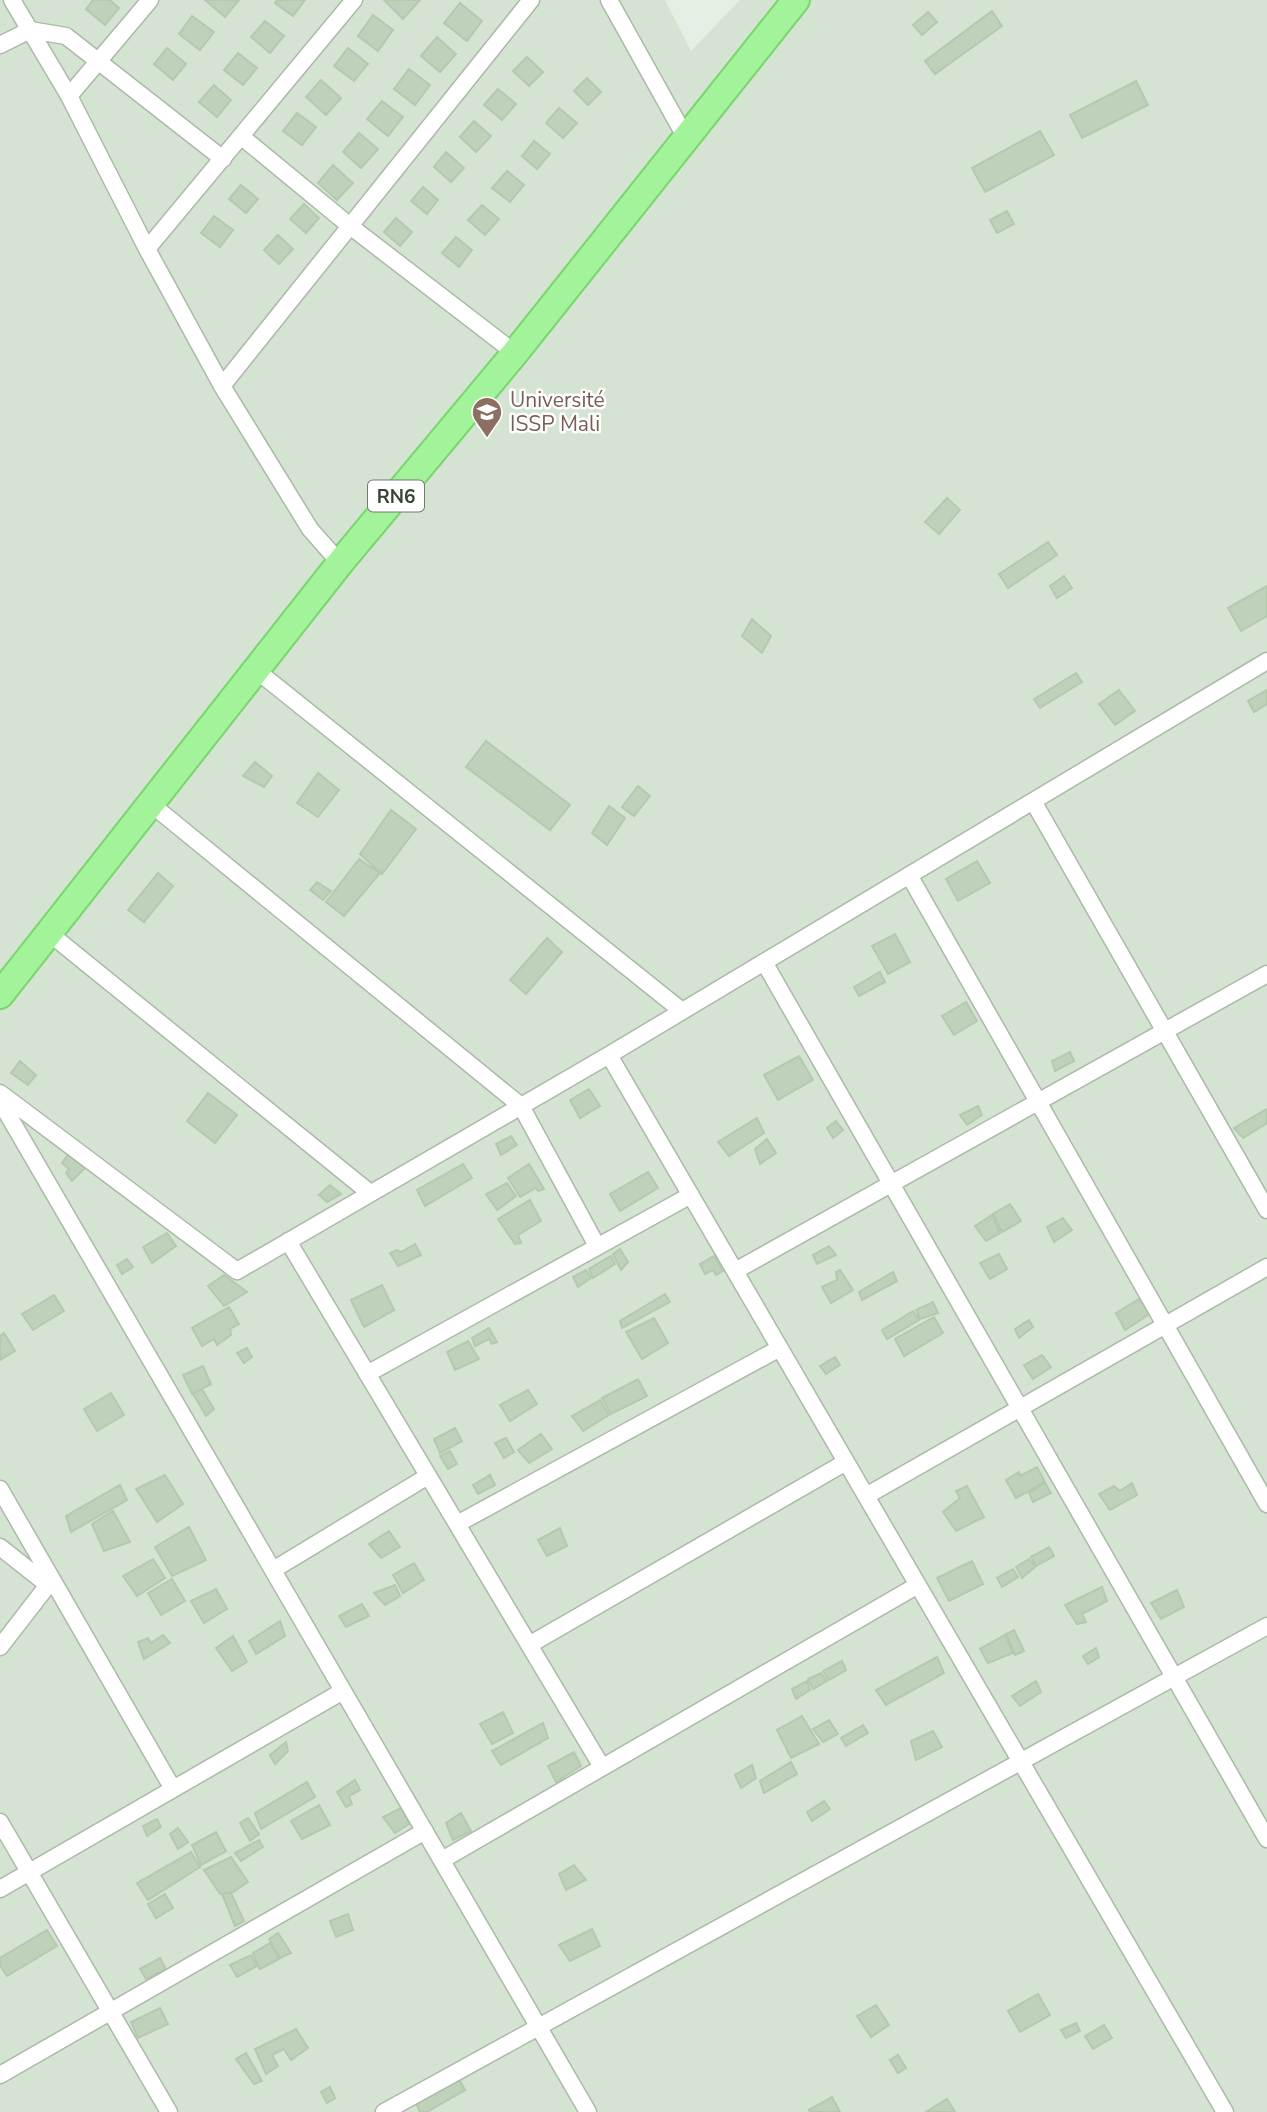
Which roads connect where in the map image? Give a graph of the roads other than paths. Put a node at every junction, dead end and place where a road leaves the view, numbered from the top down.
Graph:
1 (12, 0) edge
2 (150, 0) edge
3 (355, 0) edge
4 (531, 0) edge
5 (609, 0) edge
6 (796, 0) edge
7 (30, 30) junction
8 (0, 45) edge
9 (98, 62) junction
10 (69, 96) junction
11 (242, 137) junction
12 (687, 138) junction
13 (223, 159) junction
14 (350, 226) junction
15 (147, 249) junction
16 (515, 353) junction
17 (222, 386) junction
18 (340, 564) junction
19 (1267, 661) edge
20 (256, 670) junction
21 (1033, 801) junction
22 (151, 804) junction
23 (909, 875) junction
24 (49, 933) junction
25 (764, 962) junction
26 (1267, 974) edge
27 (0, 995) edge
28 (681, 1011) junction
29 (1165, 1031) junction
30 (609, 1055) junction
31 (0, 1093) edge
32 (0, 1101) edge
33 (1038, 1102) junction
34 (521, 1106) junction
35 (892, 1184) junction
36 (370, 1194) junction
37 (691, 1195) junction
38 (1267, 1210) edge
39 (288, 1241) junction
40 (597, 1247) junction
41 (1267, 1267) edge
42 (735, 1271) junction
43 (1165, 1325) junction
44 (780, 1348) junction
45 (367, 1374) junction
46 (1020, 1408) junction
47 (846, 1462) junction
48 (428, 1476) junction
49 (0, 1489) edge
50 (866, 1496) junction
51 (1267, 1504) edge
52 (457, 1524) junction
53 (0, 1547) edge
54 (273, 1570) junction
55 (918, 1585) junction
56 (1267, 1626) edge
57 (529, 1645) junction
58 (0, 1647) edge
59 (1174, 1677) junction
60 (343, 1691) junction
61 (1020, 1762) junction
62 (602, 1768) junction
63 (173, 1789) junction
64 (0, 1822) edge
65 (425, 1831) junction
66 (1267, 1839) edge
67 (442, 1860) junction
68 (29, 1872) junction
69 (0, 1889) edge
70 (110, 2012) junction
71 (538, 2027) junction
72 (0, 2075) edge
73 (169, 2112) edge
74 (384, 2112) edge
75 (588, 2112) edge
76 (1225, 2112) edge

1 - 7 street
2 - 9 street
3 - 11 street
4 - 14 street
5 - 12 street
6 - 12 main road, RN6
7 - 8 street
7 - 9 street
7 - 10 street
9 - 10 street
9 - 13 street
10 - 15 street
11 - 13 street
11 - 14 street
12 - 16 main road, RN6
13 - 15 street
14 - 16 street
14 - 17 street
15 - 17 street
16 - 18 main road, RN6
17 - 18 street
18 - 20 main road, RN6
19 - 21 street
20 - 22 main road, RN6
20 - 28 street
21 - 23 street
21 - 29 street
22 - 24 main road, RN6
22 - 34 street
23 - 25 street
23 - 33 street
24 - 27 main road, RN6
24 - 36 street
25 - 28 street
25 - 35 street
26 - 29 street
28 - 30 street
29 - 33 street
29 - 38 street
30 - 34 street
30 - 37 street
31 - 39 street
32 - 54 street
33 - 35 street
33 - 43 street
34 - 36 street
34 - 40 street
35 - 42 street
35 - 46 street
36 - 39 street
37 - 40 street
37 - 42 street
39 - 45 street
40 - 45 street
41 - 43 street
42 - 44 street
43 - 46 street
43 - 51 street
44 - 47 street
44 - 52 street
45 - 48 street
46 - 50 street
46 - 59 street
47 - 50 street
47 - 57 street
48 - 52 street
48 - 54 street
49 - 63 street
50 - 55 street
52 - 57 street
53 - 58 street
54 - 60 street
55 - 61 street
55 - 62 street
56 - 59 street
57 - 62 street
59 - 61 street
59 - 66 street
60 - 63 street
60 - 65 street
61 - 71 street
61 - 76 street
62 - 67 street
63 - 68 street
64 - 68 street
65 - 67 street
65 - 70 street
67 - 71 street
68 - 69 street
68 - 70 street
70 - 72 street
70 - 73 street
71 - 74 street
71 - 75 street

